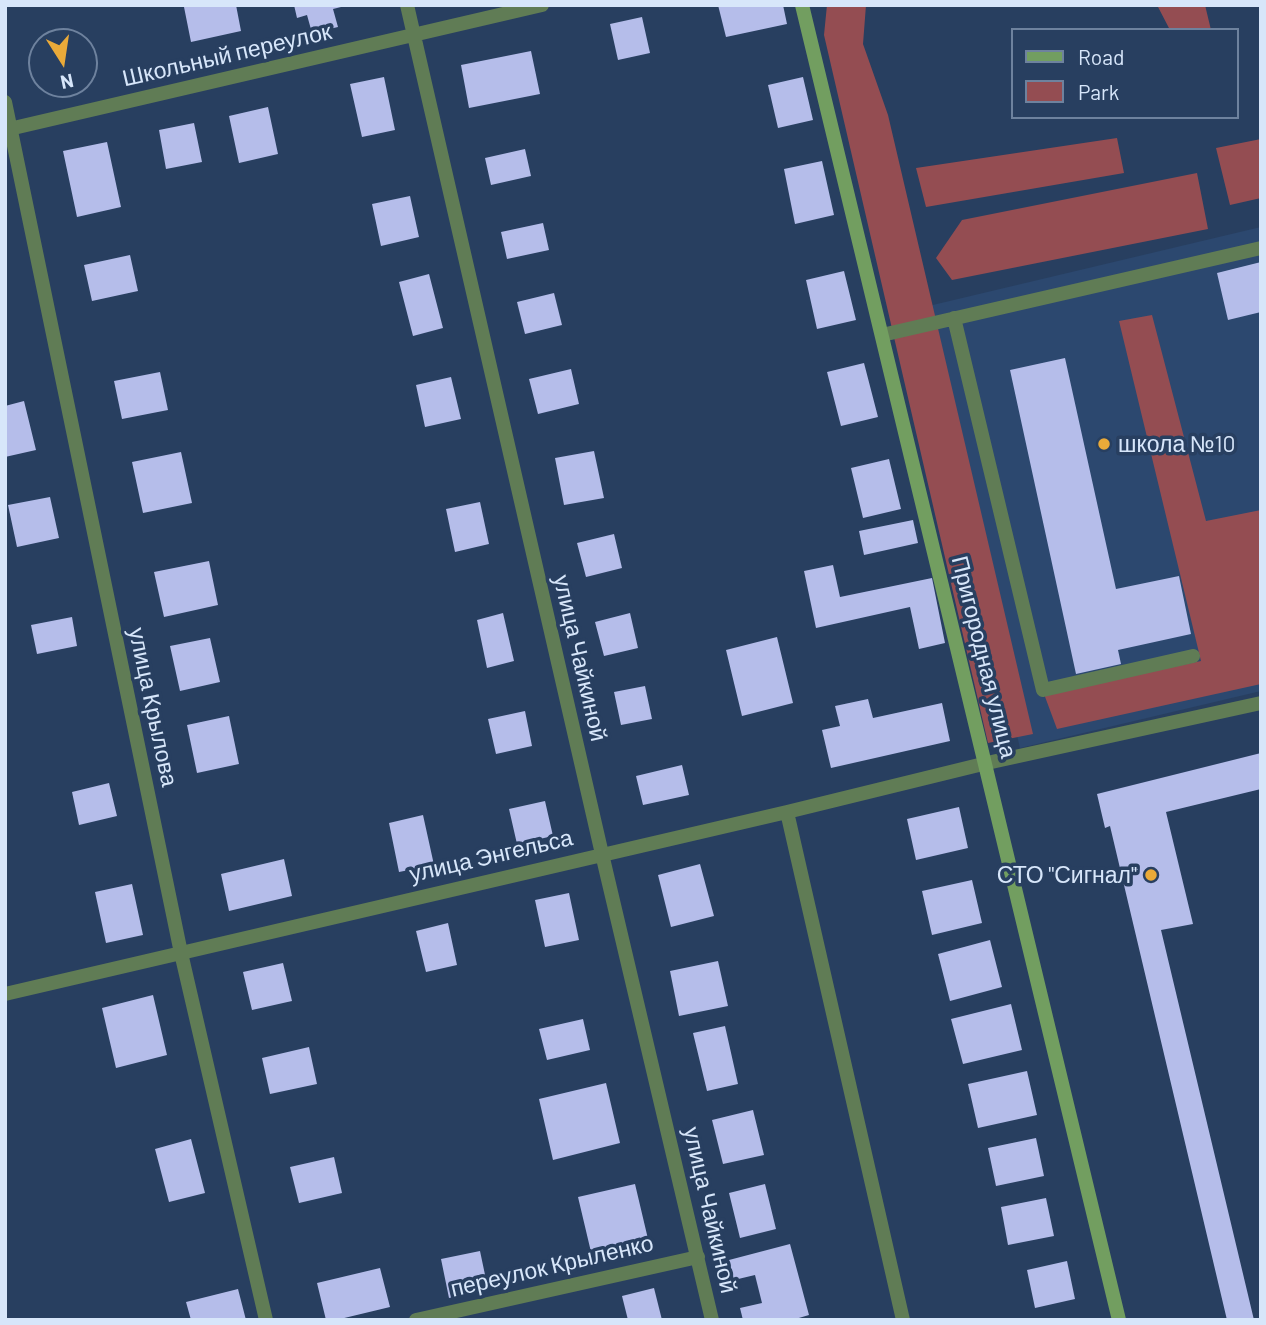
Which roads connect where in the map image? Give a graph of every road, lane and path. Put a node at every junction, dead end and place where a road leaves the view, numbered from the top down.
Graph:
1 (407, 5) edge
2 (542, 5) edge
3 (802, 5) edge
4 (414, 35) junction
5 (5, 102) edge
6 (8, 129) edge
7 (1261, 248) edge
8 (954, 318) junction
9 (882, 335) junction
10 (1193, 656) dead end
11 (1261, 703) edge
12 (987, 763) junction
13 (786, 812) junction
14 (602, 854) junction
15 (181, 953) junction
16 (5, 994) edge
17 (698, 1257) junction
18 (266, 1320) edge
19 (416, 1320) edge
20 (712, 1320) edge
21 (903, 1320) edge
22 (1119, 1320) edge

1 - 4 street, улица Чайкиной
2 - 4 street, Школьный переулок
3 - 9 street, Пригородная улица
4 - 6 street, Школьный переулок
4 - 14 street, улица Чайкиной
5 - 6 street, улица Крылова
6 - 15 street, улица Крылова
7 - 8 street
8 - 9 street
8 - 10 street
9 - 12 street, Пригородная улица
11 - 12 street, улица Энгельса
12 - 13 street, улица Энгельса
12 - 22 street, Пригородная улица
13 - 14 street, улица Энгельса
13 - 21 street
14 - 15 street, улица Энгельса
14 - 17 street, улица Чайкиной
15 - 16 street, улица Энгельса
15 - 18 street, улица Крылова
17 - 19 street, переулок Крыленко
17 - 20 street, улица Чайкиной

